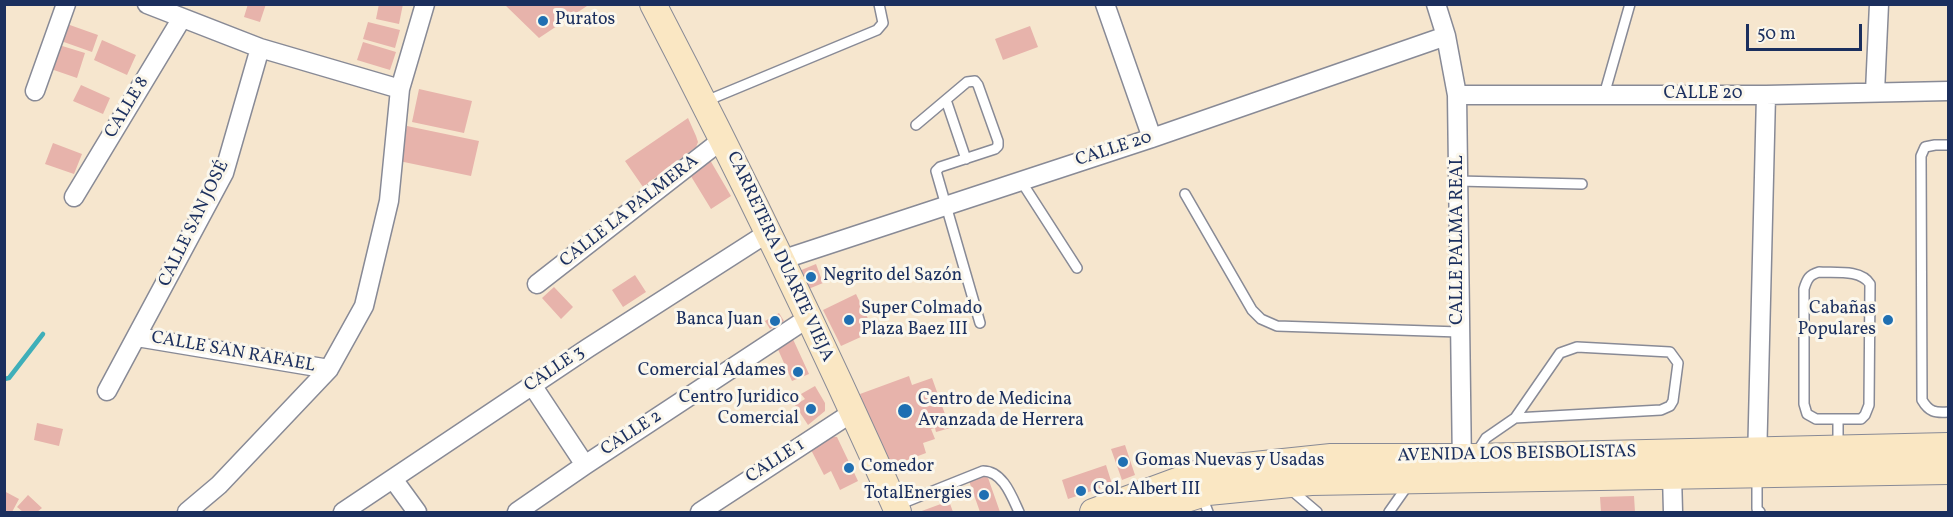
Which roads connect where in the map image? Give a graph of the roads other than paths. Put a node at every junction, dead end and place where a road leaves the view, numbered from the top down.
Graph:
1 (66, 4) edge
2 (147, 4) edge
3 (425, 4) edge
4 (653, 4) edge
5 (879, 4) edge
6 (1105, 4) edge
7 (1436, 4) edge
8 (1630, 4) edge
9 (1879, 4) edge
10 (182, 18) junction
11 (1446, 36) junction
12 (260, 48) junction
13 (400, 89) junction
14 (35, 91) dead end
15 (1875, 92) junction
16 (1948, 92) edge
17 (1457, 94) junction
18 (1604, 95) junction
19 (1766, 95) junction
20 (946, 100) junction
21 (704, 101) junction
22 (916, 125) dead end
23 (1152, 138) junction
24 (723, 140) junction
25 (1948, 145) edge
26 (966, 159) junction
27 (1021, 181) junction
28 (1458, 181) junction
29 (1582, 184) dead end
30 (1185, 194) dead end
31 (74, 197) dead end
32 (945, 206) junction
33 (769, 232) junction
34 (781, 260) junction
35 (1077, 268) dead end
36 (537, 284) dead end
37 (808, 318) junction
38 (980, 323) dead end
39 (1459, 332) junction
40 (137, 337) junction
41 (329, 369) junction
42 (532, 385) junction
43 (107, 391) dead end
44 (853, 412) junction
45 (1948, 412) edge
46 (1515, 418) junction
47 (1838, 419) junction
48 (1948, 446) edge
49 (1838, 448) junction
50 (1757, 462) junction
51 (1466, 464) junction
52 (585, 465) junction
53 (1948, 471) edge
54 (1672, 475) junction
55 (393, 479) junction
56 (1410, 480) junction
57 (1284, 483) junction
58 (1205, 503) edge
59 (897, 509) edge
60 (1758, 511) edge
61 (187, 513) edge
62 (343, 513) edge
63 (417, 513) edge
64 (517, 513) edge
65 (700, 513) edge
66 (1019, 513) edge
67 (1093, 513) edge
68 (1145, 513) edge
69 (1317, 513) edge
70 (1389, 513) edge
71 (1673, 513) edge

1 - 14 street
2 - 10 street
3 - 13 street
4 - 21 main road, CARRETERA DUARTE VIEJA
5 - 21 lane
6 - 23 street
7 - 11 street, CALLE PALMA REAL
8 - 18 lane
9 - 15 street
10 - 12 street
10 - 31 street, CALLE 8
11 - 17 street, CALLE PALMA REAL
11 - 23 street, CALLE 20
12 - 13 street
12 - 40 street, CALLE SAN JOSÉ
13 - 41 street
15 - 16 street, CALLE 20
15 - 19 street, CALLE 20
17 - 18 street, CALLE 20
17 - 28 street, CALLE PALMA REAL
18 - 19 street, CALLE 20
19 - 50 street
20 - 22 lane
20 - 26 lane
20 - 26 lane
21 - 24 main road, CARRETERA DUARTE VIEJA
23 - 27 street, CALLE 20
24 - 33 main road, CARRETERA DUARTE VIEJA
24 - 36 street, CALLE LA PALMERA
25 - 45 lane
26 - 32 lane
27 - 32 street, CALLE 20
27 - 35 lane
28 - 29 lane
28 - 39 street, CALLE PALMA REAL
30 - 39 lane
32 - 34 street, CALLE 20
32 - 38 lane
33 - 34 main road, CARRETERA DUARTE VIEJA
33 - 42 street, CALLE 3
34 - 37 main road, CARRETERA DUARTE VIEJA
37 - 44 main road, CARRETERA DUARTE VIEJA
37 - 52 street, CALLE 2
39 - 51 street, CALLE PALMA REAL
40 - 41 street, CALLE SAN RAFAEL
40 - 43 street, CALLE SAN JOSÉ
41 - 61 street
42 - 52 street
42 - 55 street, CALLE 3
44 - 59 main road, CARRETERA DUARTE VIEJA
44 - 65 street, CALLE 1
46 - 46 lane
46 - 51 lane
47 - 47 lane
47 - 49 lane
48 - 49 main road, AVENIDA LOS BEISBOLISTAS
49 - 50 main road, AVENIDA LOS BEISBOLISTAS
50 - 51 main road, AVENIDA LOS BEISBOLISTAS
50 - 53 main road, AVENIDA LOS BEISBOLISTAS
50 - 54 main road, AVENIDA LOS BEISBOLISTAS
50 - 60 lane
51 - 54 main road, AVENIDA LOS BEISBOLISTAS
51 - 56 main road, AVENIDA LOS BEISBOLISTAS
51 - 67 main road, AVENIDA LOS BEISBOLISTAS
52 - 64 street, CALLE 2
54 - 71 street
55 - 62 street, CALLE 3
55 - 63 street
56 - 57 main road, AVENIDA LOS BEISBOLISTAS
56 - 70 lane
57 - 58 main road, AVENIDA LOS BEISBOLISTAS
57 - 69 lane
58 - 68 main road, AVENIDA LOS BEISBOLISTAS
59 - 66 lane

